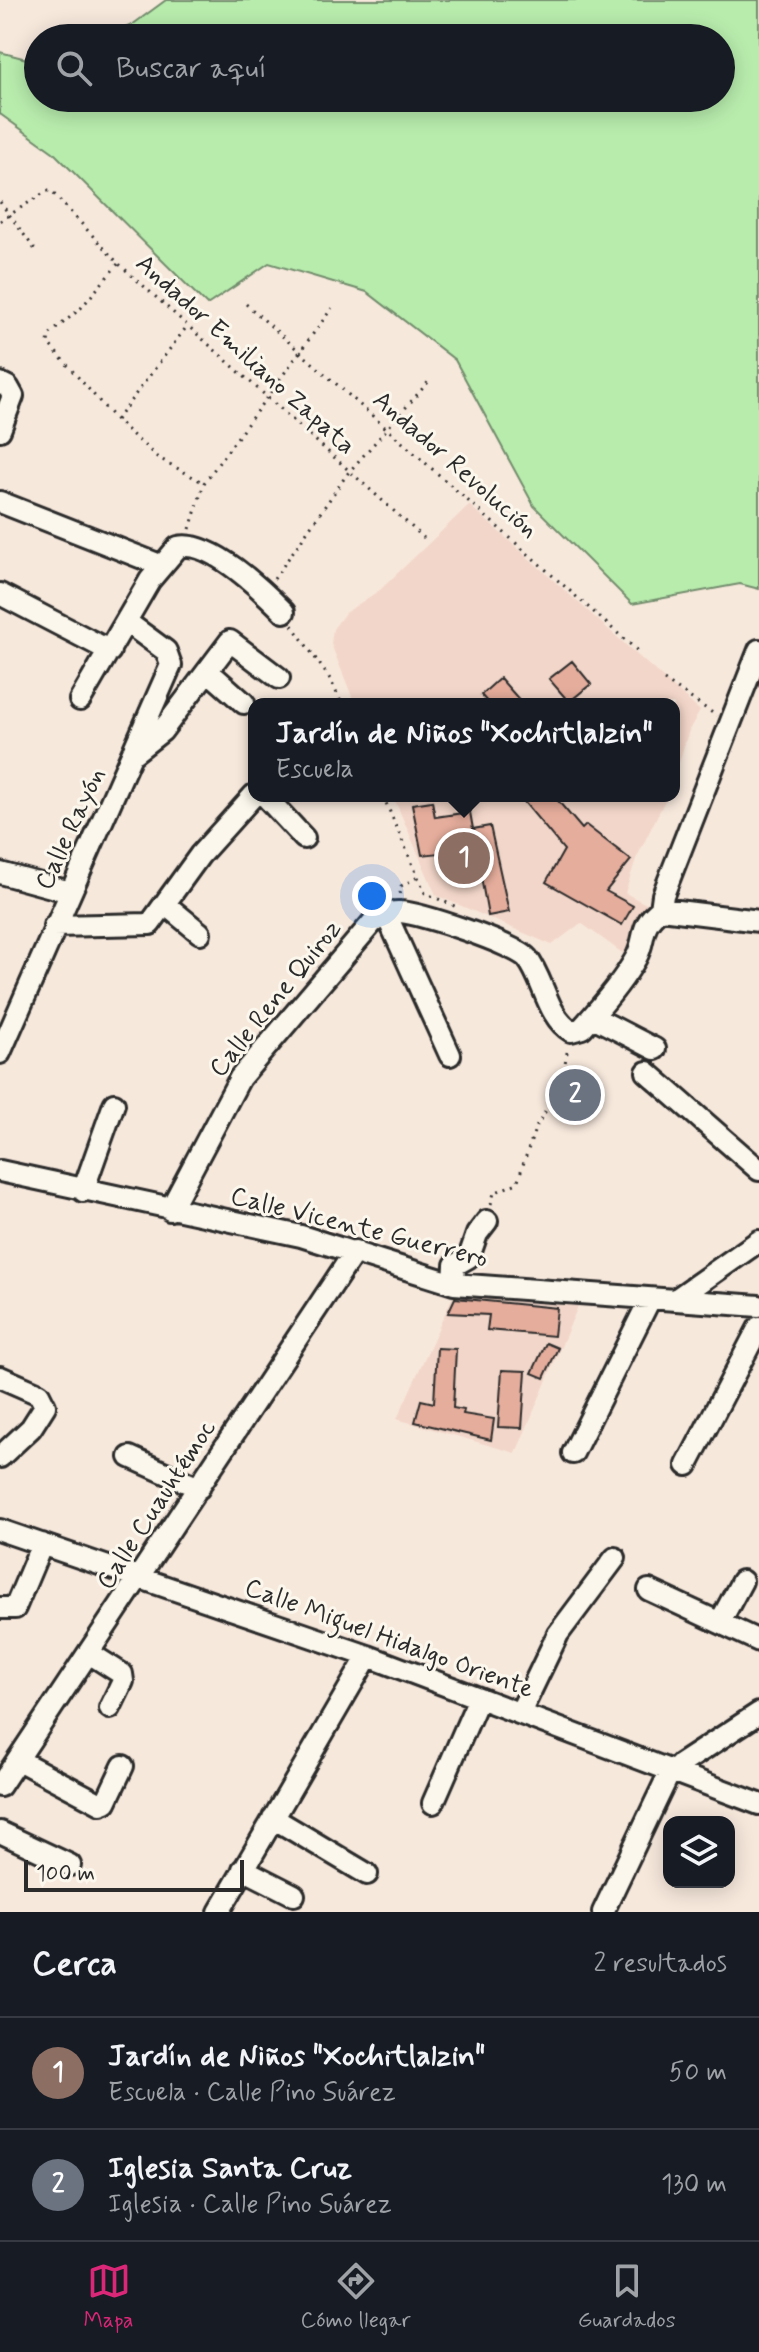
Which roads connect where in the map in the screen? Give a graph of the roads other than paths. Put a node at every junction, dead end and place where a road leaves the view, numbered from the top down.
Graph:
1 (0, 383) edge
2 (0, 430) edge
3 (0, 502) edge
4 (160, 565) junction
5 (0, 594) edge
6 (284, 612) road end
7 (128, 623) junction
8 (759, 650) edge
9 (110, 651) junction
10 (209, 672) junction
11 (279, 678) dead end
12 (80, 700) dead end
13 (244, 703) dead end
14 (134, 753) junction
15 (248, 802) edge
16 (271, 802) edge
17 (304, 838) dead end
18 (0, 873) edge
19 (70, 892) junction
20 (166, 905) junction
21 (661, 909) junction
22 (386, 914) junction
23 (759, 921) edge
24 (54, 926) junction
25 (200, 933) dead end
26 (593, 1017) junction
27 (655, 1049) dead end
28 (0, 1053) edge
29 (450, 1055) dead end
30 (647, 1072) dead end
31 (114, 1104) dead end
32 (759, 1170) edge
33 (0, 1171) edge
34 (83, 1191) junction
35 (170, 1210) junction
36 (487, 1221) road end
37 (759, 1241) edge
38 (355, 1251) junction
39 (454, 1284) junction
40 (650, 1299) junction
41 (675, 1300) junction
42 (759, 1306) edge
43 (759, 1327) edge
44 (0, 1377) edge
45 (573, 1453) dead end
46 (0, 1457) edge
47 (130, 1457) dead end
48 (687, 1465) dead end
49 (199, 1488) junction
50 (0, 1530) edge
51 (42, 1544) junction
52 (615, 1558) dead end
53 (140, 1579) junction
54 (742, 1581) dead end
55 (649, 1590) dead end
56 (0, 1608) edge
57 (720, 1622) junction
58 (759, 1641) edge
59 (89, 1653) junction
60 (368, 1656) junction
61 (479, 1698) junction
62 (110, 1708) dead end
63 (520, 1713) junction
64 (759, 1713) edge
65 (18, 1760) junction
66 (123, 1766) dead end
67 (674, 1771) junction
68 (0, 1786) edge
69 (433, 1803) dead end
70 (759, 1804) edge
71 (273, 1818) junction
72 (0, 1832) edge
73 (70, 1865) dead end
74 (243, 1869) junction
75 (367, 1874) dead end
76 (294, 1895) dead end
77 (219, 1912) edge
78 (603, 1912) edge

1 - 2 street
3 - 4 street
4 - 6 street
4 - 7 street
5 - 9 street
7 - 9 street
7 - 14 street, Calle Rayón
8 - 21 street
9 - 12 street
10 - 11 street, Calle Rayón
10 - 13 street
10 - 14 street, Calle Rayón
14 - 19 street, Calle Rayón
15 - 20 street, Calle Rayón
16 - 17 street
18 - 19 street
19 - 24 street, Calle Rayón
20 - 24 street, Calle Rayón
20 - 25 street
21 - 23 street
21 - 26 street
22 - 26 street
22 - 29 street
22 - 35 street, Calle Rene Quiroz
24 - 28 street, Calle Rayón
26 - 27 street
30 - 32 street
31 - 34 street
33 - 34 street, Calle Vicente Guerrero
34 - 35 street, Calle Vicente Guerrero
35 - 38 street, Calle Vicente Guerrero
36 - 39 street
37 - 41 street
38 - 39 street, Calle Vicente Guerrero
38 - 49 street, Calle Cuauhtémoc
39 - 40 street, Calle Vicente Guerrero
40 - 41 street, Calle Vicente Guerrero
40 - 45 street
41 - 42 street, Calle Vicente Guerrero
43 - 48 street
44 - 46 street
47 - 49 street
49 - 53 street, Calle Cuauhtémoc
50 - 51 street, Calle Miguel Hidalgo Oriente
51 - 53 street, Calle Miguel Hidalgo Oriente
51 - 56 street
52 - 63 street
53 - 59 street, Calle Cuauhtémoc
53 - 60 street, Calle Miguel Hidalgo Oriente
54 - 57 street
55 - 57 street
57 - 58 street
59 - 62 street
59 - 65 street, Calle Cuauhtémoc
60 - 61 street, Calle Miguel Hidalgo Oriente
60 - 71 street
61 - 63 street, Calle Miguel Hidalgo Oriente
61 - 69 street
63 - 67 street, Calle Miguel Hidalgo Oriente
64 - 67 street
65 - 66 street
65 - 68 street, Calle Cuauhtémoc
67 - 70 street, Calle Miguel Hidalgo Oriente
67 - 78 street
71 - 74 street
71 - 75 street
72 - 73 street
74 - 76 street
74 - 77 street

